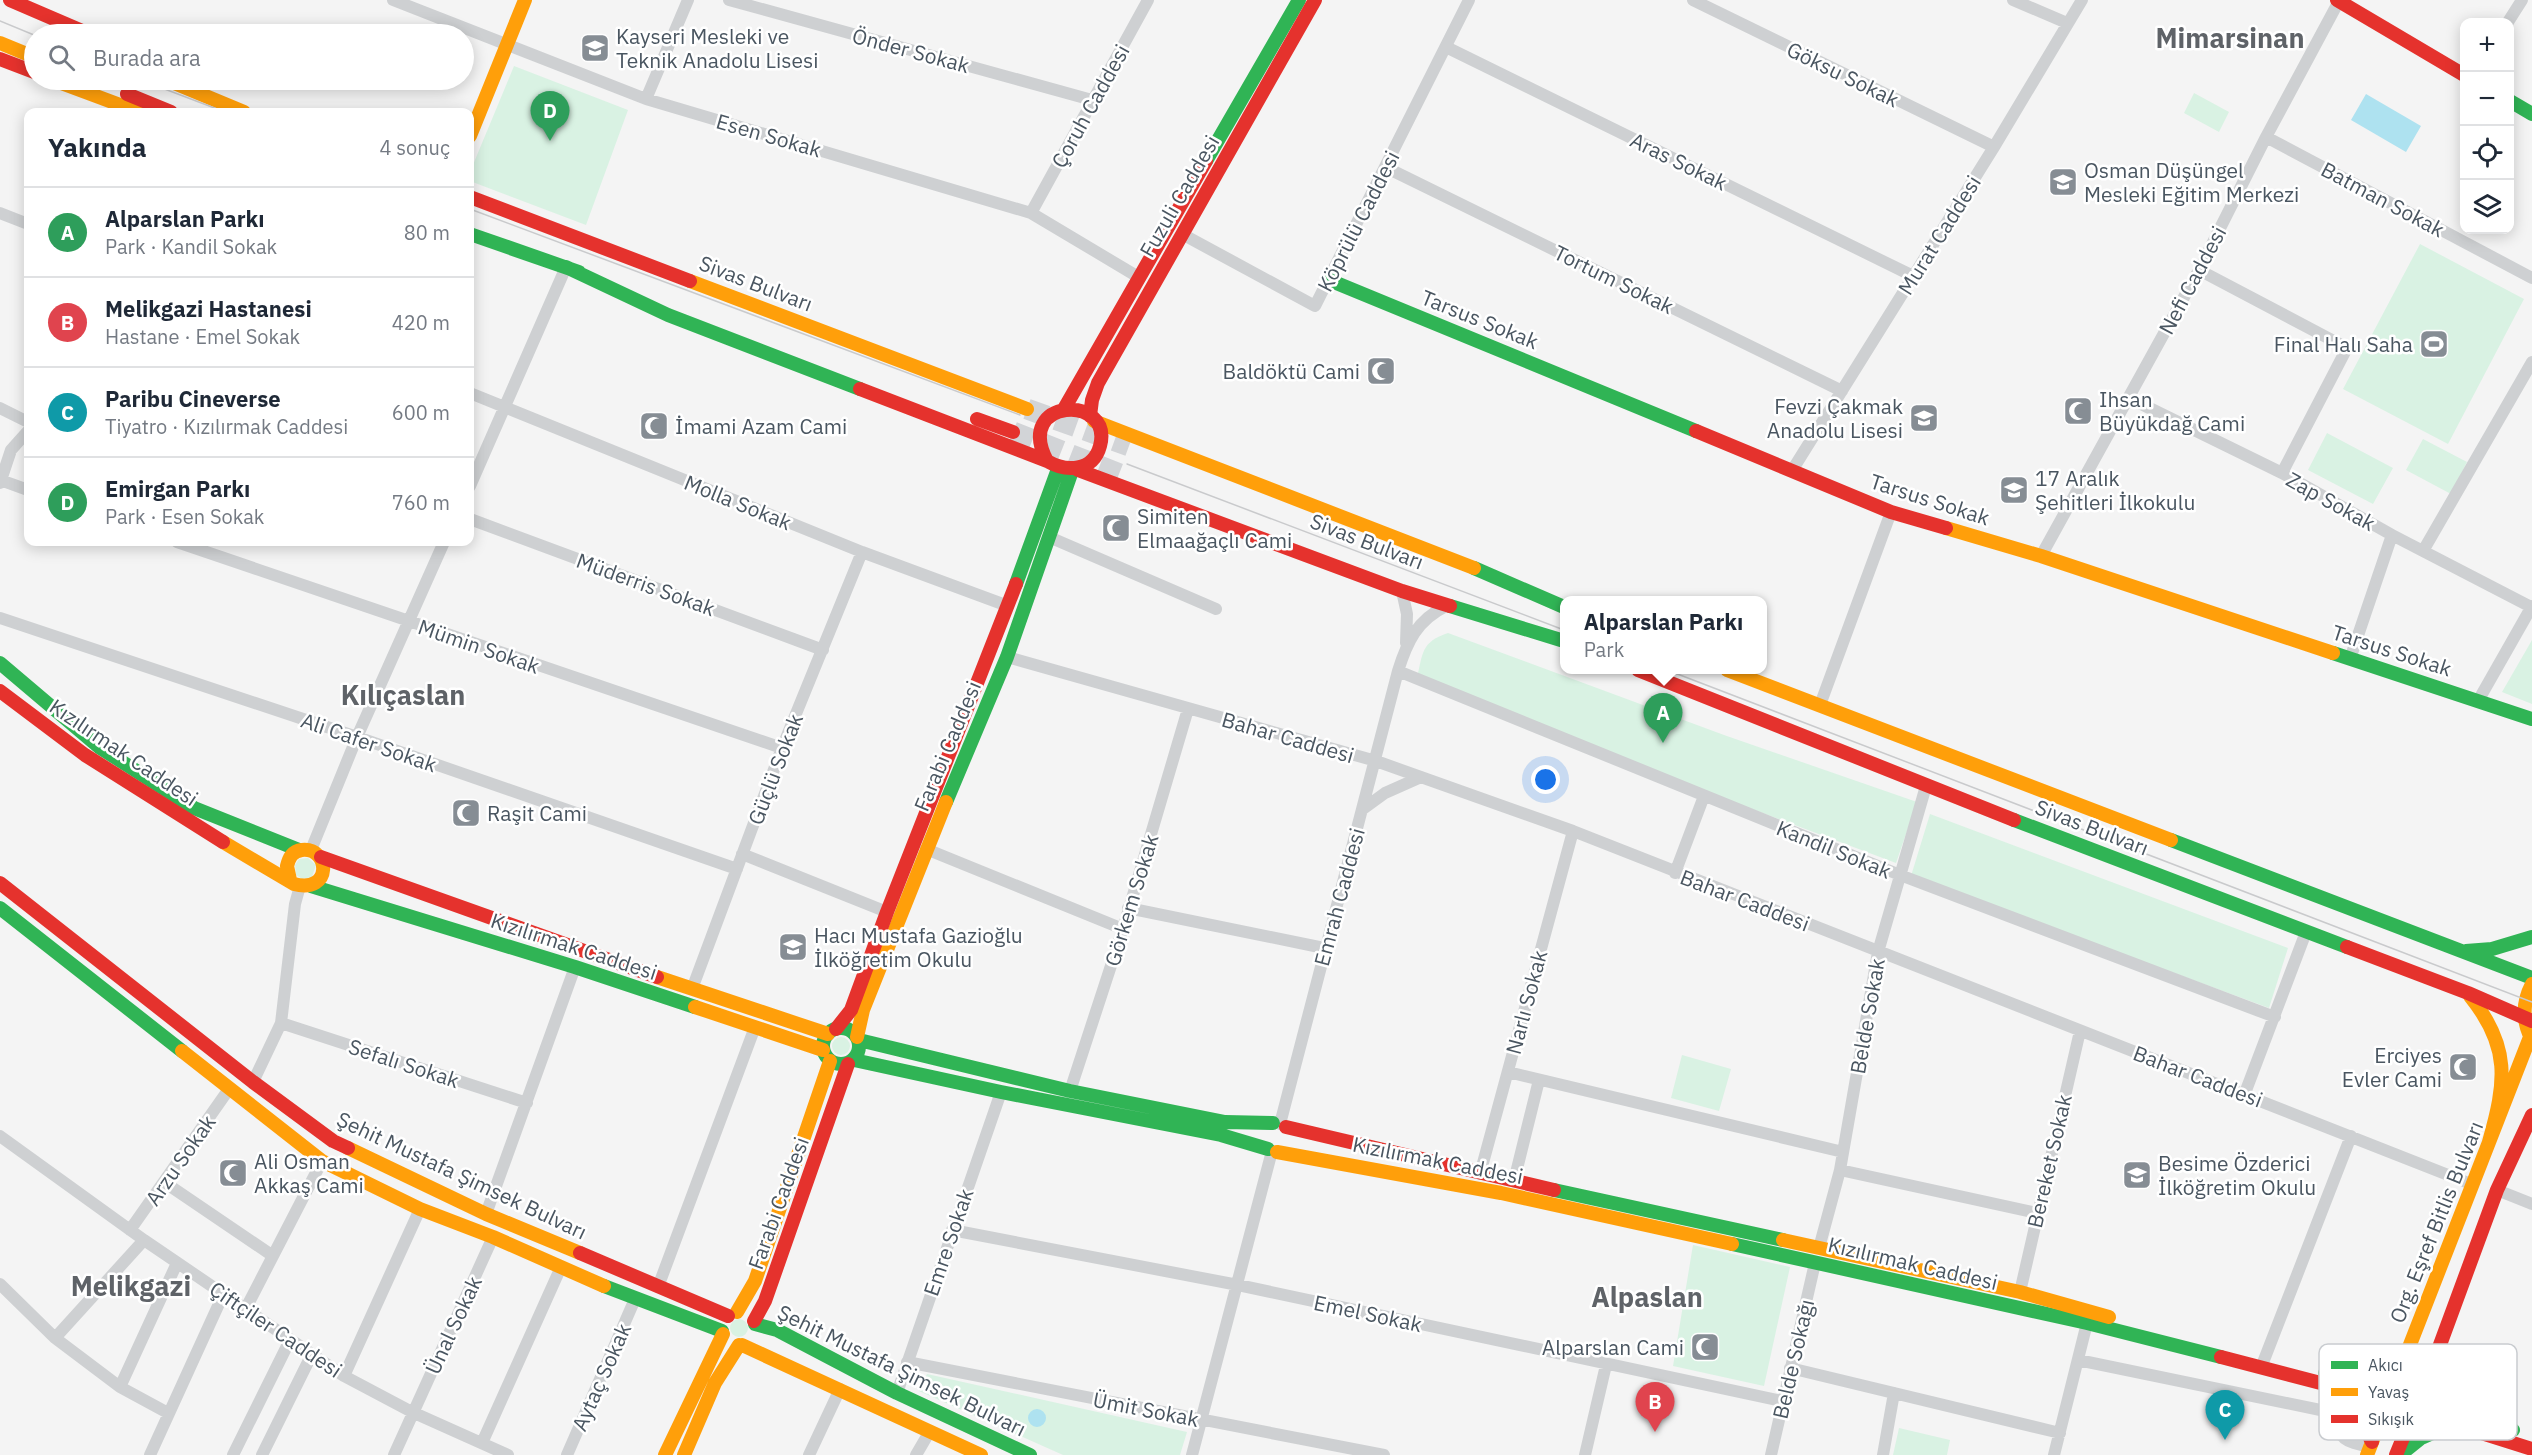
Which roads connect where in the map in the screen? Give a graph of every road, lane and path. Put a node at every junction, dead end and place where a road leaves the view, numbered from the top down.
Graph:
1 (10, 0) edge
2 (393, 0) edge
3 (525, 0) edge
4 (688, 0) edge
5 (729, 0) edge
6 (1148, 0) edge
7 (1299, 0) edge
8 (1315, 0) edge
9 (1469, 0) edge
10 (1693, 0) edge
11 (2013, 0) edge
12 (2082, 0) edge
13 (2522, 0) edge
14 (2338, 1) edge
15 (0, 8) edge
16 (2511, 18) edge
17 (2067, 23) junction
18 (38, 24) edge
19 (66, 24) edge
20 (453, 24) edge
21 (474, 32) edge
22 (0, 43) edge
23 (506, 45) junction
24 (1446, 47) junction
25 (24, 53) edge
26 (0, 59) edge
27 (24, 68) edge
28 (2460, 73) edge
29 (80, 90) edge
30 (115, 90) edge
31 (194, 90) edge
32 (210, 90) edge
33 (646, 99) junction
34 (1092, 100) junction
35 (2514, 103) edge
36 (128, 108) edge
37 (161, 108) edge
38 (244, 108) edge
39 (245, 108) edge
40 (2532, 114) edge
41 (474, 126) edge
42 (2266, 137) junction
43 (1994, 147) junction
44 (1385, 167) junction
45 (474, 198) edge
46 (0, 213) edge
47 (1031, 213) junction
48 (24, 222) edge
49 (1182, 234) junction
50 (474, 235) edge
51 (566, 267) junction
52 (2199, 270) junction
53 (1913, 276) junction
54 (1140, 278) junction
55 (2532, 278) edge
56 (1329, 280) junction
57 (2532, 362) edge
58 (1842, 391) junction
59 (474, 395) edge
60 (2129, 398) junction
61 (506, 407) junction
62 (1046, 407) junction
63 (0, 408) edge
64 (1092, 419) junction
65 (24, 420) edge
66 (1013, 432) tunnel mouth
67 (24, 435) edge
68 (1129, 446) tunnel mouth
69 (1064, 468) junction
70 (1793, 470) junction
71 (2282, 473) junction
72 (1120, 474) tunnel mouth
73 (474, 477) edge
74 (0, 481) edge
75 (24, 489) edge
76 (1224, 509) dead end
77 (1891, 512) junction
78 (474, 520) edge
79 (1278, 530) dead end
80 (2392, 535) junction
81 (1049, 537) junction
82 (189, 546) edge
83 (442, 546) edge
84 (2423, 551) junction
85 (862, 552) junction
86 (2041, 556) junction
87 (1402, 591) junction
88 (1008, 606) junction
89 (1446, 606) junction
90 (1560, 606) edge
91 (1560, 607) edge
92 (2532, 607) edge
93 (1216, 609) dead end
94 (0, 618) edge
95 (409, 622) junction
96 (1560, 638) edge
97 (1560, 639) edge
98 (1406, 648) junction
99 (823, 650) junction
100 (1007, 657) junction
101 (2350, 659) junction
102 (0, 663) edge
103 (1398, 671) junction
104 (1650, 674) edge
105 (1740, 674) edge
106 (0, 691) edge
107 (2478, 700) junction
108 (1820, 705) junction
109 (1188, 709) junction
110 (2532, 719) edge
111 (357, 737) junction
112 (782, 748) junction
113 (1376, 761) junction
114 (1421, 777) junction
115 (1926, 786) junction
116 (1704, 796) junction
117 (1362, 810) junction
118 (1573, 831) junction
119 (926, 849) junction
120 (310, 852) junction
121 (742, 854) junction
122 (737, 869) junction
123 (1675, 873) junction
124 (1900, 875) junction
125 (0, 883) edge
126 (300, 884) junction
127 (0, 908) edge
128 (1128, 908) junction
129 (887, 912) junction
130 (1123, 928) junction
131 (2306, 932) junction
132 (2532, 937) edge
133 (1324, 948) junction
134 (2460, 951) junction
135 (1878, 952) junction
136 (575, 967) junction
137 (2532, 978) edge
138 (2532, 984) edge
139 (692, 988) junction
140 (2468, 993) junction
141 (2275, 1017) junction
142 (2528, 1020) edge
143 (281, 1023) junction
144 (755, 1027) junction
145 (832, 1031) junction
146 (2080, 1031) junction
147 (2531, 1038) edge
148 (858, 1039) junction
149 (827, 1056) junction
150 (851, 1062) junction
151 (1508, 1072) junction
152 (1539, 1080) junction
153 (253, 1082) junction
154 (229, 1089) junction
155 (1071, 1091) junction
156 (1001, 1092) junction
157 (2245, 1093) junction
158 (527, 1103) junction
159 (2532, 1115) edge
160 (1279, 1125) junction
161 (0, 1136) edge
162 (2351, 1136) junction
163 (2489, 1142) junction
164 (1273, 1151) junction
165 (1844, 1152) junction
166 (321, 1161) junction
167 (1840, 1170) junction
168 (1480, 1174) junction
169 (1514, 1181) junction
170 (164, 1182) junction
171 (2470, 1184) junction
172 (2497, 1191) junction
173 (2532, 1204) edge
174 (420, 1209) junction
175 (2037, 1213) junction
176 (486, 1214) junction
177 (130, 1230) junction
178 (952, 1230) junction
179 (493, 1237) junction
180 (144, 1240) junction
181 (1820, 1248) junction
182 (273, 1256) junction
183 (177, 1263) junction
184 (1815, 1263) junction
185 (561, 1267) junction
186 (0, 1284) edge
187 (1238, 1285) junction
188 (658, 1287) junction
189 (2020, 1292) junction
190 (223, 1294) junction
191 (635, 1299) junction
192 (245, 1310) junction
193 (732, 1314) junction
194 (754, 1323) junction
195 (2087, 1323) junction
196 (723, 1333) junction
197 (55, 1338) junction
198 (290, 1340) junction
199 (2410, 1344) edge
200 (2439, 1344) edge
201 (741, 1345) junction
202 (312, 1354) junction
203 (2264, 1359) junction
204 (2078, 1360) junction
205 (907, 1362) junction
206 (1606, 1365) junction
207 (1790, 1368) junction
208 (2319, 1375) edge
209 (344, 1376) junction
210 (2319, 1383) edge
211 (120, 1387) junction
212 (840, 1389) junction
213 (897, 1393) junction
214 (1894, 1393) junction
215 (1782, 1401) junction
216 (2319, 1410) edge
217 (412, 1412) junction
218 (168, 1413) junction
219 (1200, 1420) junction
220 (930, 1431) junction
221 (2517, 1432) edge
222 (2060, 1433) junction
223 (2532, 1436) edge
224 (2348, 1440) edge
225 (2403, 1440) edge
226 (2418, 1440) edge
227 (2505, 1440) edge
228 (482, 1443) junction
229 (2370, 1448) edge
230 (2532, 1449) edge
231 (150, 1455) edge
232 (233, 1455) edge
233 (262, 1455) edge
234 (394, 1455) edge
235 (508, 1455) edge
236 (567, 1455) edge
237 (665, 1455) edge
238 (684, 1455) edge
239 (809, 1455) edge
240 (916, 1455) edge
241 (981, 1455) edge
242 (1030, 1455) edge
243 (1192, 1455) edge
244 (1384, 1455) edge
245 (1585, 1455) edge
246 (1771, 1455) edge
247 (1883, 1455) edge
248 (2055, 1455) edge
249 (2398, 1455) edge

1 - 19 main road
2 - 20 street, Esen Sokak
3 - 23 main road
4 - 33 street
5 - 34 street, Önder Sokak
6 - 34 street, Çoruh Caddesi
7 - 54 main road, Fuzuli Caddesi
8 - 49 main road, Fuzuli Caddesi
9 - 24 street, Köprülü Caddesi
10 - 43 street, Göksu Sokak
11 - 17 street
12 - 17 street, Murat Caddesi
13 - 16 street
14 - 28 main road
14 - 42 street, Nefi Caddesi
15 - 18 main road
17 - 43 street, Murat Caddesi
21 - 23 street, Esen Sokak
22 - 25 main road
23 - 33 street, Esen Sokak
23 - 41 main road
24 - 44 street, Köprülü Caddesi
24 - 53 street, Aras Sokak
26 - 27 main road
29 - 36 main road
30 - 37 main road
31 - 38 main road
32 - 39 main road
33 - 47 street, Esen Sokak
34 - 47 street, Çoruh Caddesi
35 - 40 main road
42 - 52 street, Nefi Caddesi
42 - 55 street, Batman Sokak
43 - 53 street, Murat Caddesi
44 - 56 street, Köprülü Caddesi
44 - 58 street, Tortum Sokak
45 - 62 main road
46 - 48 street
47 - 54 street, Esen Sokak
49 - 56 street, Köprülü Caddesi
49 - 64 main road, Fuzuli Caddesi
50 - 51 main road
51 - 61 street
51 - 66 main road
51 - 69 main road
52 - 60 street, Nefi Caddesi
52 - 71 street
53 - 58 street, Murat Caddesi
54 - 62 main road, Fuzuli Caddesi
56 - 70 main road, Tarsus Sokak
57 - 84 street
58 - 70 street, Murat Caddesi
59 - 61 street, Molla Sokak
60 - 71 street, Zap Sokak
60 - 86 street, Nefi Caddesi
61 - 73 street
61 - 85 street, Molla Sokak
62 - 64 main road
62 - 69 main road
63 - 65 street
64 - 69 main road
64 - 90 main road
67 - 74 street
68 - 91 main road, Sivas Bulvarı
69 - 81 main road, Farabi Caddesi
69 - 87 main road
69 - 88 main road, Farabi Caddesi
70 - 77 main road, Tarsus Sokak
71 - 80 street, Zap Sokak
72 - 76 main road
74 - 75 street
77 - 86 main road, Tarsus Sokak
77 - 108 street
78 - 99 street, Müderris Sokak
79 - 96 main road, Sivas Bulvarı
80 - 84 street, Zap Sokak
80 - 101 street
81 - 93 street
81 - 100 main road, Farabi Caddesi
82 - 95 street, Mümin Sokak
83 - 95 street
84 - 92 street, Zap Sokak
85 - 88 street, Molla Sokak
85 - 99 street, Güçlü Sokak
86 - 101 main road, Tarsus Sokak
87 - 89 main road
87 - 98 street
88 - 129 main road, Farabi Caddesi
89 - 97 main road
89 - 98 street
92 - 107 street
94 - 111 street, Ali Cafer Sokak
95 - 111 street
95 - 112 street, Mümin Sokak
98 - 103 street, Emrah Caddesi
99 - 112 street, Güçlü Sokak
100 - 109 street, Bahar Caddesi
100 - 119 main road, Farabi Caddesi
101 - 107 main road, Tarsus Sokak
102 - 120 main road, Kızılırmak Caddesi
103 - 113 street, Emrah Caddesi
103 - 116 street, Kandil Sokak
104 - 115 main road, Sivas Bulvarı
105 - 108 main road, Sivas Bulvarı
106 - 126 main road, Kızılırmak Caddesi
107 - 110 main road, Tarsus Sokak
108 - 134 main road, Sivas Bulvarı
109 - 113 street, Bahar Caddesi
109 - 128 street, Görkem Sokak
111 - 120 street
111 - 122 street, Ali Cafer Sokak
112 - 121 street, Güçlü Sokak
113 - 114 street, Bahar Caddesi
113 - 117 street, Emrah Caddesi
114 - 117 street
114 - 118 street, Bahar Caddesi
115 - 124 street, Belde Sokak
115 - 131 main road, Sivas Bulvarı
116 - 123 street
116 - 124 street, Kandil Sokak
117 - 133 street, Emrah Caddesi
118 - 123 street, Bahar Caddesi
118 - 151 street, Narlı Sokak
119 - 130 street
119 - 148 main road, Farabi Caddesi
120 - 126 main road
120 - 126 main road
120 - 139 main road, Kızılırmak Caddesi
121 - 122 street, Güçlü Sokak
121 - 129 street
122 - 139 street, Güçlü Sokak
123 - 135 street, Bahar Caddesi
124 - 135 street, Belde Sokak
124 - 141 street, Kandil Sokak
125 - 153 main road, Şehit Mustafa Şimsek Bulvarı
126 - 136 main road, Kızılırmak Caddesi
126 - 143 street
127 - 154 main road, Şehit Mustafa Şimsek Bulvarı
128 - 130 street, Görkem Sokak
128 - 133 street
129 - 145 main road, Farabi Caddesi
130 - 155 street, Görkem Sokak
131 - 140 main road, Sivas Bulvarı
131 - 141 street
132 - 134 main road
133 - 160 street, Emrah Caddesi
134 - 137 main road, Sivas Bulvarı
135 - 146 street, Bahar Caddesi
135 - 165 street, Belde Sokak
136 - 144 main road, Kızılırmak Caddesi
136 - 158 street
138 - 142 main road
139 - 145 main road, Kızılırmak Caddesi
140 - 142 main road, Sivas Bulvarı
140 - 163 main road
141 - 157 street
142 - 147 main road
143 - 153 street
143 - 158 street, Sefalı Sokak
144 - 149 main road, Kızılırmak Caddesi
144 - 188 street
145 - 148 main road
145 - 149 main road
146 - 157 street, Bahar Caddesi
146 - 175 street, Bereket Sokak
147 - 163 main road, Org. Eşref Bitlis Bulvarı
148 - 150 main road
148 - 155 main road, Kızılırmak Caddesi
149 - 150 main road
149 - 193 main road, Farabi Caddesi
150 - 156 main road, Kızılırmak Caddesi
150 - 194 main road, Farabi Caddesi
151 - 152 street
151 - 168 street, Narlı Sokak
152 - 165 street
152 - 169 street
153 - 176 main road, Şehit Mustafa Şimsek Bulvarı
154 - 166 main road, Şehit Mustafa Şimsek Bulvarı
154 - 170 street, Arzu Sokak
155 - 160 main road, Kızılırmak Caddesi
156 - 164 main road, Kızılırmak Caddesi
156 - 178 street, Emre Sokak
157 - 162 street, Bahar Caddesi
158 - 176 street
159 - 172 main road
160 - 164 main road
160 - 164 main road
160 - 168 main road, Kızılırmak Caddesi
161 - 177 street, Çiftçiler Caddesi
162 - 171 street, Bahar Caddesi
162 - 203 street
163 - 171 main road, Org. Eşref Bitlis Bulvarı
164 - 184 main road, Kızılırmak Caddesi
164 - 187 street
165 - 167 street, Belde Sokak
166 - 174 main road, Şehit Mustafa Şimsek Bulvarı
166 - 182 street
167 - 175 street
167 - 181 street, Belde Sokak
168 - 169 main road, Kızılırmak Caddesi
169 - 181 main road, Kızılırmak Caddesi
170 - 177 street, Arzu Sokak
170 - 182 street
171 - 199 main road, Org. Eşref Bitlis Bulvarı
172 - 173 street
172 - 200 main road
174 - 179 main road, Şehit Mustafa Şimsek Bulvarı
174 - 209 street
175 - 189 street, Bereket Sokak
176 - 188 main road, Şehit Mustafa Şimsek Bulvarı
177 - 180 street, Çiftçiler Caddesi
178 - 187 street, Emel Sokak
178 - 205 street, Emre Sokak
179 - 185 main road, Şehit Mustafa Şimsek Bulvarı
179 - 217 street, Ünal Sokak
180 - 183 street, Çiftçiler Caddesi
180 - 197 street
181 - 189 main road, Kızılırmak Caddesi
182 - 192 street
183 - 190 street, Çiftçiler Caddesi
183 - 211 street
184 - 195 main road, Kızılırmak Caddesi
184 - 207 street, Belde Sokağı
185 - 191 main road, Şehit Mustafa Şimsek Bulvarı
185 - 228 street
186 - 197 street
187 - 206 street, Emel Sokak
187 - 219 street
188 - 193 main road, Şehit Mustafa Şimsek Bulvarı
189 - 203 main road, Kızılırmak Caddesi
190 - 192 street, Çiftçiler Caddesi
190 - 218 street
191 - 196 main road, Şehit Mustafa Şimsek Bulvarı
191 - 236 street, Aytaç Sokak
192 - 198 street, Çiftçiler Caddesi
193 - 194 main road
193 - 196 main road
194 - 201 main road
194 - 213 main road, Şehit Mustafa Şimsek Bulvarı
195 - 204 street
195 - 210 main road, Kızılırmak Caddesi
196 - 201 main road
196 - 237 main road
197 - 211 street
198 - 202 street, Çiftçiler Caddesi
198 - 232 street
201 - 212 main road, Şehit Mustafa Şimsek Bulvarı
201 - 238 main road
202 - 209 street, Çiftçiler Caddesi
202 - 233 street
203 - 208 main road, Kızılırmak Caddesi
204 - 216 street
204 - 222 street
205 - 213 street, Emre Sokak
205 - 219 street, Ümit Sokak
206 - 215 street, Emel Sokak
206 - 245 street
207 - 214 street
207 - 215 street, Belde Sokağı
209 - 217 street, Çiftçiler Caddesi
211 - 218 street
212 - 220 main road, Şehit Mustafa Şimsek Bulvarı
212 - 239 street
213 - 242 main road, Şehit Mustafa Şimsek Bulvarı
214 - 222 street
214 - 247 street
215 - 246 street, Belde Sokağı
217 - 228 street, Çiftçiler Caddesi
217 - 234 street, Ünal Sokak
218 - 231 street
219 - 243 street
219 - 244 street, Ümit Sokak
220 - 240 street
220 - 241 main road, Şehit Mustafa Şimsek Bulvarı
221 - 223 main road, Kızılırmak Caddesi
222 - 248 street
224 - 229 street
225 - 249 main road
226 - 249 main road
227 - 230 main road, Kızılırmak Caddesi
228 - 235 street, Çiftçiler Caddesi

